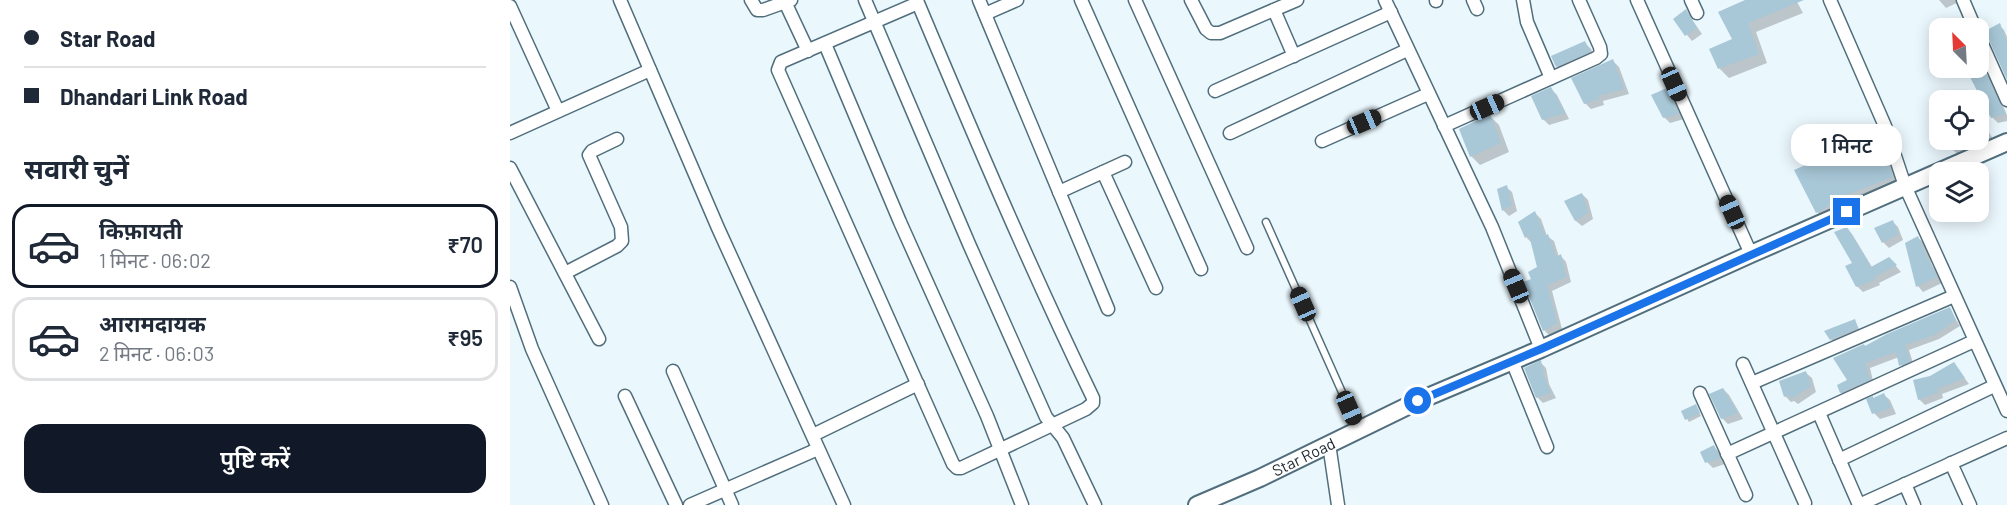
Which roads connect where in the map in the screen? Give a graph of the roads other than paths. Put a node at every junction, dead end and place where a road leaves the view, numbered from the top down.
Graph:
1 (620, 0) edge
2 (751, 0) edge
3 (865, 0) edge
4 (979, 0) edge
5 (1017, 0) edge
6 (1081, 0) edge
7 (1135, 0) edge
8 (1191, 0) edge
9 (1297, 0) edge
10 (1385, 0) edge
11 (1522, 0) edge
12 (1579, 0) edge
13 (1636, 0) edge
14 (1691, 0) edge
15 (1830, 0) edge
16 (1963, 0) edge
17 (788, 1) edge
18 (918, 1) edge
19 (510, 6) edge
20 (1274, 10) junction
21 (1390, 12) junction
22 (1697, 13) dead end
23 (985, 14) junction
24 (1971, 18) edge
25 (875, 22) junction
26 (825, 44) junction
27 (1407, 50) junction
28 (808, 51) junction
29 (1294, 56) junction
30 (1989, 60) edge
31 (650, 70) junction
32 (1551, 78) junction
33 (1215, 91) dead end
34 (1428, 94) junction
35 (2007, 100) edge
36 (558, 111) junction
37 (1444, 126) junction
38 (510, 133) edge
39 (1230, 133) dead end
40 (617, 139) dead end
41 (1322, 141) dead end
42 (2007, 142) edge
43 (1125, 162) dead end
44 (510, 168) edge
45 (1103, 172) junction
46 (1905, 186) junction
47 (1059, 192) junction
48 (1266, 222) dead end
49 (1247, 248) dead end
50 (1751, 254) junction
51 (1201, 269) dead end
52 (565, 273) junction
53 (510, 287) edge
54 (1156, 288) dead end
55 (1954, 296) junction
56 (1108, 309) dead end
57 (516, 324) edge
58 (599, 339) dead end
59 (1974, 341) junction
60 (1541, 349) junction
61 (1512, 361) junction
62 (1743, 364) dead end
63 (673, 372) dead end
64 (1752, 383) junction
65 (918, 384) junction
66 (1994, 386) junction
67 (1700, 393) dead end
68 (625, 396) dead end
69 (2007, 411) edge
70 (1819, 413) junction
71 (1054, 426) junction
72 (1359, 428) junction
73 (1774, 433) junction
74 (813, 435) junction
75 (2007, 438) edge
76 (1329, 444) junction
77 (1547, 447) dead end
78 (819, 449) junction
79 (1000, 451) junction
80 (1727, 454) junction
81 (1839, 460) junction
82 (1951, 463) junction
83 (1905, 484) junction
84 (725, 490) junction
85 (1746, 495) dead end
86 (1805, 503) dead end
87 (602, 505) edge
88 (676, 505) edge
89 (690, 505) edge
90 (732, 505) edge
91 (844, 505) edge
92 (1022, 505) edge
93 (1095, 505) edge
94 (1197, 505) edge
95 (1338, 505) edge
96 (1859, 505) edge
97 (1914, 505) edge
98 (1970, 505) edge

1 - 31 street
2 - 17 street
3 - 25 street
4 - 23 street
5 - 23 street
6 - 51 street
7 - 49 street
8 - 20 street
9 - 20 street
10 - 21 street
11 - 32 street
12 - 32 street
13 - 50 street
14 - 22 street
15 - 46 street
16 - 24 street
17 - 28 street
18 - 25 street
18 - 71 street
19 - 36 street
20 - 29 street
21 - 27 street
21 - 29 street
23 - 47 street
25 - 26 street
25 - 71 street
26 - 28 street
26 - 79 street
27 - 34 street
27 - 39 street
28 - 65 street
29 - 33 street
30 - 35 street
31 - 36 street
31 - 74 street
32 - 37 street
34 - 37 street
34 - 41 street
36 - 38 street
37 - 60 street
40 - 52 street
42 - 46 street, Star Road
43 - 45 street
44 - 52 street
45 - 47 street
45 - 54 street
46 - 50 street, Star Road
46 - 55 street
47 - 56 street
48 - 72 lane
50 - 60 street, Star Road
52 - 58 street
53 - 57 street
55 - 59 street
55 - 64 street
57 - 87 street
59 - 66 street
59 - 70 street
60 - 61 street, Star Road
61 - 72 street, Star Road
61 - 77 street
62 - 64 street
63 - 84 street
64 - 73 street
65 - 74 street
65 - 79 street
66 - 69 street
66 - 81 street
67 - 80 street
68 - 88 street
70 - 73 street
70 - 81 street
71 - 79 street
71 - 93 street
72 - 76 street, Star Road
73 - 80 street
73 - 86 street
74 - 78 street
75 - 82 street
76 - 94 street, Star Road
76 - 95 street
78 - 84 street
78 - 91 street
79 - 92 street
80 - 85 street
81 - 96 street
82 - 83 street
82 - 98 street
83 - 96 street
83 - 97 street
84 - 89 street
84 - 90 street

